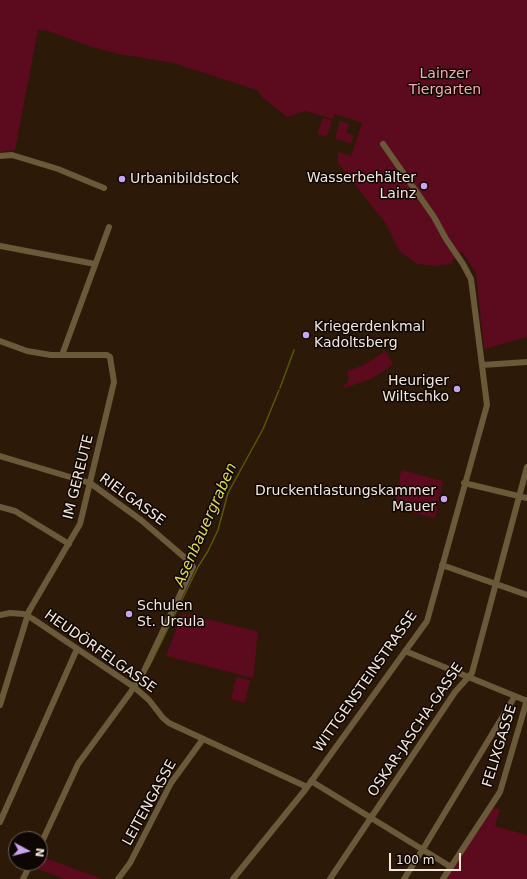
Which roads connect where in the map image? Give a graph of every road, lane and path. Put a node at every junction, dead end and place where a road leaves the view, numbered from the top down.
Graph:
1 (383, 144) dead end
2 (0, 156) edge
3 (104, 188) dead end
4 (109, 227) dead end
5 (0, 246) edge
6 (94, 264) junction
7 (0, 341) edge
8 (62, 354) junction
9 (527, 362) edge
10 (482, 365) junction
11 (0, 456) edge
12 (527, 467) edge
13 (90, 483) junction
14 (464, 483) junction
15 (519, 496) junction
16 (527, 498) edge
17 (0, 507) edge
18 (69, 544) junction
19 (442, 565) junction
20 (495, 584) junction
21 (527, 595) edge
22 (0, 614) edge
23 (28, 616) junction
24 (77, 648) junction
25 (405, 651) junction
26 (468, 677) junction
27 (134, 687) junction
28 (515, 696) junction
29 (527, 700) edge
30 (0, 705) edge
31 (203, 739) junction
32 (309, 784) junction
33 (370, 817) junction
34 (0, 822) edge
35 (47, 831) edge
36 (423, 850) junction
37 (451, 867) junction
38 (118, 879) edge
39 (233, 879) edge
40 (330, 879) edge
41 (404, 879) edge
42 (443, 879) edge

1 - 10 street, WITTGENSTEINSTRASSE
2 - 3 street
4 - 6 street
5 - 6 street
6 - 8 street
7 - 8 street
8 - 13 street, IM GEREUTE
9 - 10 street
10 - 14 street, WITTGENSTEINSTRASSE
11 - 13 street, RIELGASSE
12 - 15 street, OSKAR-JASCHA-GASSE
13 - 18 street, IM GEREUTE
13 - 27 street, RIELGASSE
14 - 15 street
14 - 19 street, WITTGENSTEINSTRASSE
15 - 16 street
15 - 20 street, OSKAR-JASCHA-GASSE
17 - 18 street
18 - 23 street, IM GEREUTE
19 - 20 street
19 - 25 street, WITTGENSTEINSTRASSE
20 - 21 street
20 - 26 street, OSKAR-JASCHA-GASSE
22 - 23 street, HEUDÖRFELGASSE
23 - 24 street, HEUDÖRFELGASSE
23 - 30 street, IM GEREUTE
24 - 27 street, HEUDÖRFELGASSE
24 - 34 street
25 - 26 street
25 - 32 street, WITTGENSTEINSTRASSE
26 - 28 street
26 - 33 street, OSKAR-JASCHA-GASSE
27 - 31 street, HEUDÖRFELGASSE
27 - 35 street
28 - 29 street
28 - 36 street
29 - 37 street, FELIXGASSE
31 - 32 street, HEUDÖRFELGASSE
31 - 38 street, LEITENGASSE
32 - 33 street, HEUDÖRFELGASSE
32 - 39 street, WITTGENSTEINSTRASSE
33 - 36 street, HEUDÖRFELGASSE
33 - 40 street, OSKAR-JASCHA-GASSE
36 - 37 street, HEUDÖRFELGASSE
36 - 41 street
37 - 42 street, FELIXGASSE

